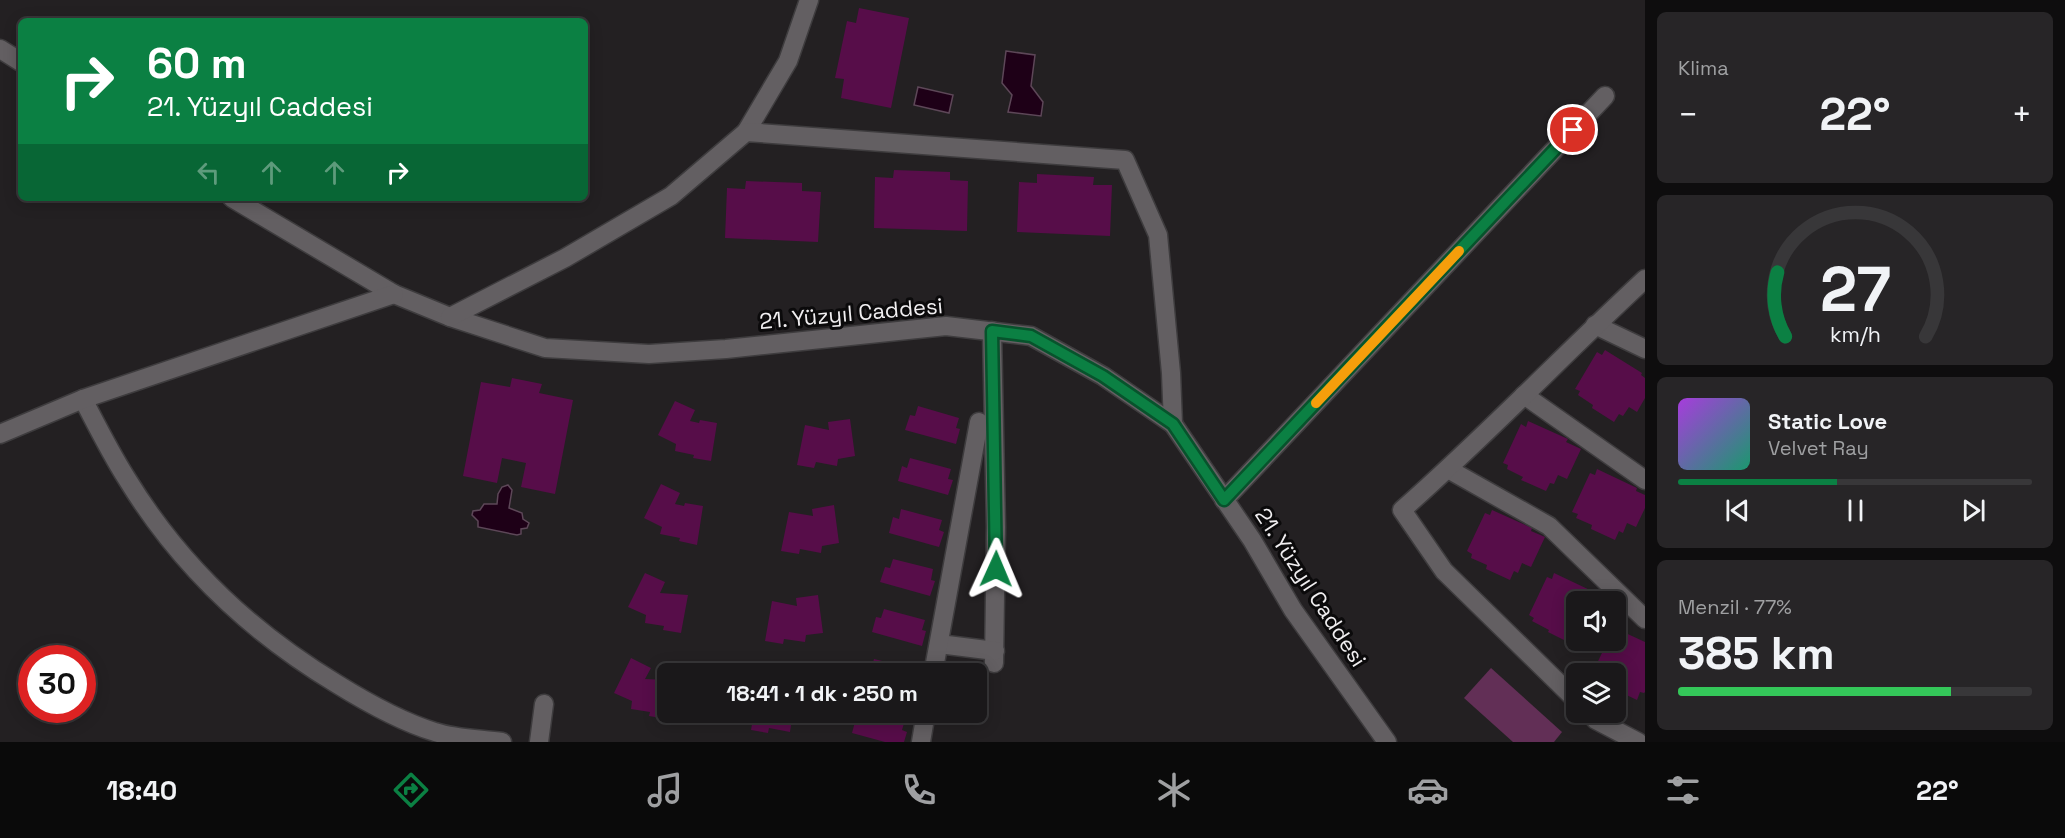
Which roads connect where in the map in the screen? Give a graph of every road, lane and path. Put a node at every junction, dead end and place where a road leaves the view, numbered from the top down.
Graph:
1 (809, 0) edge
2 (0, 49) edge
3 (18, 60) edge
4 (1605, 96) dead end
5 (746, 132) junction
6 (237, 201) edge
7 (1645, 279) edge
8 (394, 294) junction
9 (450, 316) junction
10 (1595, 325) junction
11 (992, 331) junction
12 (1645, 349) edge
13 (1524, 395) junction
14 (83, 399) junction
15 (979, 422) dead end
16 (1173, 424) junction
17 (0, 434) edge
18 (1448, 469) junction
19 (1645, 480) edge
20 (1224, 500) junction
21 (1645, 619) edge
22 (939, 644) junction
23 (935, 663) edge
24 (1566, 690) edge
25 (544, 704) dead end
26 (924, 723) edge
27 (1602, 723) edge
28 (502, 742) edge
29 (539, 742) edge
30 (921, 742) edge
31 (1387, 742) edge
32 (1638, 742) edge

1 - 5 street
2 - 3 street
4 - 20 street
5 - 9 street
5 - 16 street
6 - 8 street, 21. Yüzyıl Caddesi
7 - 10 street
8 - 9 street, 21. Yüzyıl Caddesi
8 - 14 street
9 - 11 street, 21. Yüzyıl Caddesi
10 - 12 street
10 - 13 street
11 - 16 street, 21. Yüzyıl Caddesi
11 - 22 street
13 - 18 street
13 - 19 street
14 - 17 street
14 - 28 street
15 - 22 street
16 - 20 street, 21. Yüzyıl Caddesi
18 - 21 street
18 - 24 street
20 - 31 street, 21. Yüzyıl Caddesi
22 - 23 street
25 - 29 street
26 - 30 street
27 - 32 street

